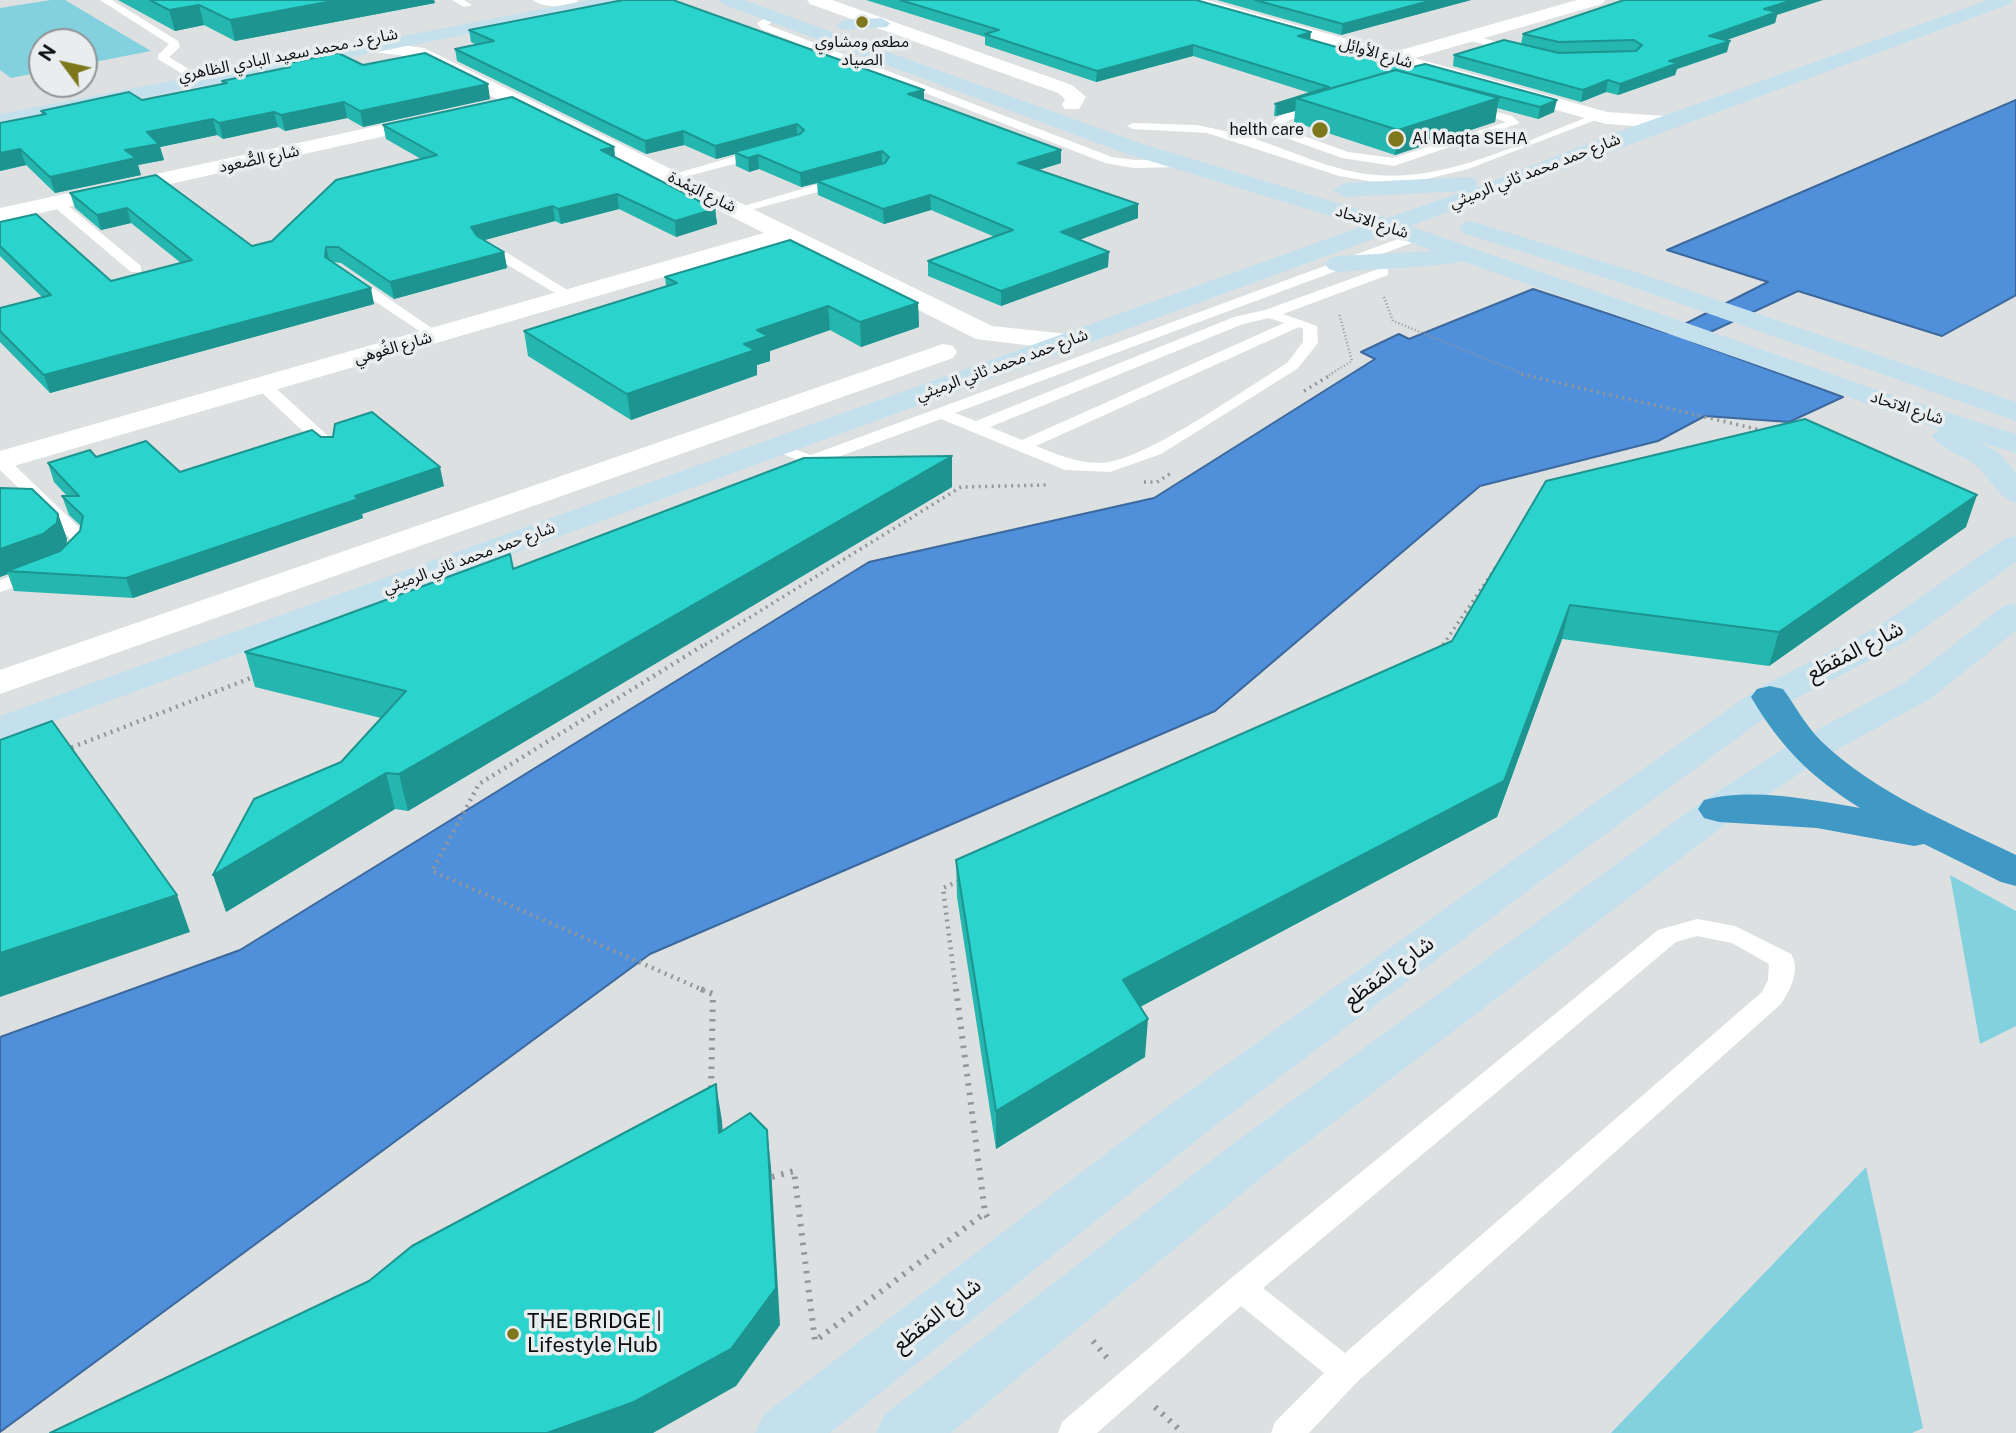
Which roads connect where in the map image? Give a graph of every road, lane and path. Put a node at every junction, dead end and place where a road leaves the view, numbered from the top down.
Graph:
1 (105, 0) edge
2 (457, 0) edge
3 (542, 0) edge
4 (616, 0) edge
5 (728, 0) edge
6 (817, 0) edge
7 (1188, 0) edge
8 (1595, 0) edge
9 (2004, 0) edge
10 (631, 1) edge
11 (573, 3) edge
12 (467, 5) dead end
13 (520, 6) edge
14 (780, 6) edge
15 (2016, 13) edge
16 (1954, 18) junction
17 (881, 23) junction
18 (1985, 24) junction
19 (844, 25) junction
20 (1468, 37) junction
21 (419, 45) junction
22 (1528, 53) edge
23 (295, 58) junction
24 (1395, 58) junction
25 (188, 74) junction
26 (517, 102) junction
27 (1335, 103) edge
28 (1457, 103) edge
29 (1072, 105) junction
30 (488, 108) edge
31 (0, 110) edge
32 (461, 114) edge
33 (1603, 117) junction
34 (0, 120) edge
35 (1665, 122) junction
36 (1133, 127) junction
37 (1276, 130) junction
38 (1626, 137) junction
39 (1242, 139) junction
40 (771, 150) edge
41 (1346, 155) junction
42 (1317, 163) junction
43 (1536, 174) junction
44 (670, 177) junction
45 (854, 178) edge
46 (1266, 189) junction
47 (1344, 190) junction
48 (57, 203) junction
49 (736, 210) junction
50 (1511, 211) junction
51 (0, 215) edge
52 (1453, 223) junction
53 (1419, 225) junction
54 (1388, 226) junction
55 (786, 234) junction
56 (486, 246) edge
57 (1330, 256) junction
58 (1491, 262) junction
59 (335, 268) edge
60 (136, 269) dead end
61 (1383, 272) dead end
62 (1630, 278) junction
63 (570, 296) junction
64 (1371, 298) dead end
65 (1336, 300) dead end
66 (1269, 314) junction
67 (1299, 322) junction
68 (986, 332) junction
69 (435, 335) junction
70 (1067, 342) junction
71 (943, 352) dead end
72 (1001, 366) junction
73 (263, 385) junction
74 (849, 385) junction
75 (1295, 397) dead end
76 (1983, 398) junction
77 (1876, 399) junction
78 (895, 403) junction
79 (2016, 406) edge
80 (2016, 412) edge
81 (941, 413) junction
82 (974, 428) junction
83 (1768, 431) edge
84 (2016, 444) edge
85 (774, 447) junction
86 (1020, 447) junction
87 (332, 449) edge
88 (0, 461) edge
89 (812, 461) junction
90 (845, 468) edge
91 (1180, 468) dead end
92 (1143, 482) dead end
93 (1059, 485) dead end
94 (2016, 493) edge
95 (2016, 546) edge
96 (1502, 558) edge
97 (0, 586) edge
98 (2016, 614) edge
99 (1436, 655) edge
100 (258, 676) dead end
101 (0, 683) edge
102 (1770, 697) junction
103 (0, 729) edge
104 (64, 750) edge
105 (1808, 750) junction
106 (1719, 809) junction
107 (1964, 845) junction
108 (2016, 872) edge
109 (964, 879) edge
110 (711, 1099) edge
111 (772, 1177) edge
112 (985, 1213) junction
113 (1010, 1258) junction
114 (1241, 1288) junction
115 (1083, 1349) dead end
116 (1346, 1373) junction
117 (1130, 1384) junction
118 (785, 1433) edge
119 (906, 1433) edge
120 (1074, 1433) edge
121 (1183, 1433) edge
122 (1287, 1433) edge

1 - 25 lane
2 - 12 lane
3 - 11 street
4 - 11 street, شارع د. محمد سعيد البادي الظاهري
5 - 14 street, شارع الاتحاد
6 - 17 street
7 - 24 street, شارع الأوائِل
8 - 20 street
9 - 16 street, شارع حمد محمد ثاني الرميثي
10 - 11 street
11 - 13 street, شارع د. محمد سعيد البادي الظاهري
11 - 21 street, شارع د. محمد سعيد البادي الظاهري
13 - 23 street, شارع د. محمد سعيد البادي الظاهري
14 - 19 street, شارع الاتحاد
14 - 46 street, شارع الاتحاد
15 - 18 street, شارع حمد محمد ثاني الرميثي
16 - 18 street
16 - 35 street, شارع حمد محمد ثاني الرميثي
17 - 19 street
17 - 29 street
18 - 50 street, شارع حمد محمد ثاني الرميثي
19 - 29 street, شارع الاتحاد
20 - 22 lane
20 - 24 street
21 - 23 street, شارع د. محمد سعيد البادي الظاهري
21 - 26 street, شارع اليَمْدة
23 - 25 street, شارع د. محمد سعيد البادي الظاهري
23 - 34 street, شارع د. محمد سعيد البادي الظاهري
24 - 33 street, شارع الأوائِل
25 - 31 street, شارع د. محمد سعيد البادي الظاهري
26 - 30 street
26 - 44 street, شارع اليَمْدة
27 - 37 lane
28 - 41 lane
29 - 36 street, شارع الاتحاد
32 - 48 street, شارع الصُّعود
33 - 35 street, شارع الأوائِل
33 - 38 street, شارع الأوائِل
33 - 42 lane
35 - 38 street, شارع حمد محمد ثاني الرميثي
36 - 39 lane
36 - 47 street, شارع الاتحاد
37 - 39 lane
37 - 41 lane
38 - 43 street, شارع حمد محمد ثاني الرميثي
39 - 42 lane
40 - 44 lane
41 - 42 lane
43 - 47 street
43 - 53 street, شارع حمد محمد ثاني الرميثي
44 - 49 street, شارع اليَمْدة
45 - 49 lane
46 - 54 street, شارع الاتحاد
46 - 57 street
47 - 53 street, شارع الاتحاد
48 - 51 street, شارع الصُّعود
48 - 60 lane
49 - 55 street, شارع اليَمْدة
50 - 52 street, شارع حمد محمد ثاني الرميثي
50 - 62 street
52 - 53 street, شارع الاتحاد
52 - 62 street, شارع الاتحاد
53 - 54 street, شارع الاتحاد
53 - 57 lane, شارع حمد محمد ثاني الرميثي
53 - 58 street, شارع الاتحاد
54 - 57 street, شارع حمد محمد ثاني الرميثي
55 - 63 street, شارع الغُوهي
55 - 68 street, شارع اليَمْدة
56 - 63 lane
57 - 58 street
57 - 70 street, شارع حمد محمد ثاني الرميثي
57 - 81 lane, شارع حمد محمد ثاني الرميثي
58 - 77 street, شارع الاتحاد
59 - 69 lane
61 - 66 lane
62 - 76 street, شارع الاتحاد
63 - 69 street, شارع الغُوهي
64 - 83 path
65 - 75 path
66 - 67 lane
66 - 82 lane
67 - 86 lane
67 - 86 lane
68 - 70 street, شارع اليَمْدة
68 - 72 street
69 - 73 street, شارع الغُوهي
70 - 72 street, شارع حمد محمد ثاني الرميثي
71 - 74 street
72 - 78 street, شارع حمد محمد ثاني الرميثي
73 - 87 lane
73 - 88 street, شارع الغُوهي
74 - 78 street
74 - 101 street
76 - 79 street
76 - 80 street, شارع الاتحاد
77 - 84 street, شارع الاتحاد
77 - 94 street
78 - 85 street, شارع حمد محمد ثاني الرميثي
81 - 82 lane
81 - 89 lane, شارع حمد محمد ثاني الرميثي
82 - 86 lane
85 - 89 lane
85 - 103 street, شارع حمد محمد ثاني الرميثي
88 - 97 lane
89 - 90 lane
91 - 92 path
93 - 110 path
95 - 102 street, شارع المَقطَع
96 - 99 path
98 - 105 street
100 - 104 path
102 - 105 highway
102 - 113 street, شارع المَقطَع
105 - 106 street
105 - 107 highway
106 - 107 highway
106 - 119 street
107 - 108 highway
109 - 112 path
111 - 112 path
112 - 113 path
113 - 118 street, شارع المَقطَع
114 - 116 lane
114 - 116 lane
114 - 117 lane
115 - 117 path
116 - 122 lane
117 - 120 lane
117 - 121 path

